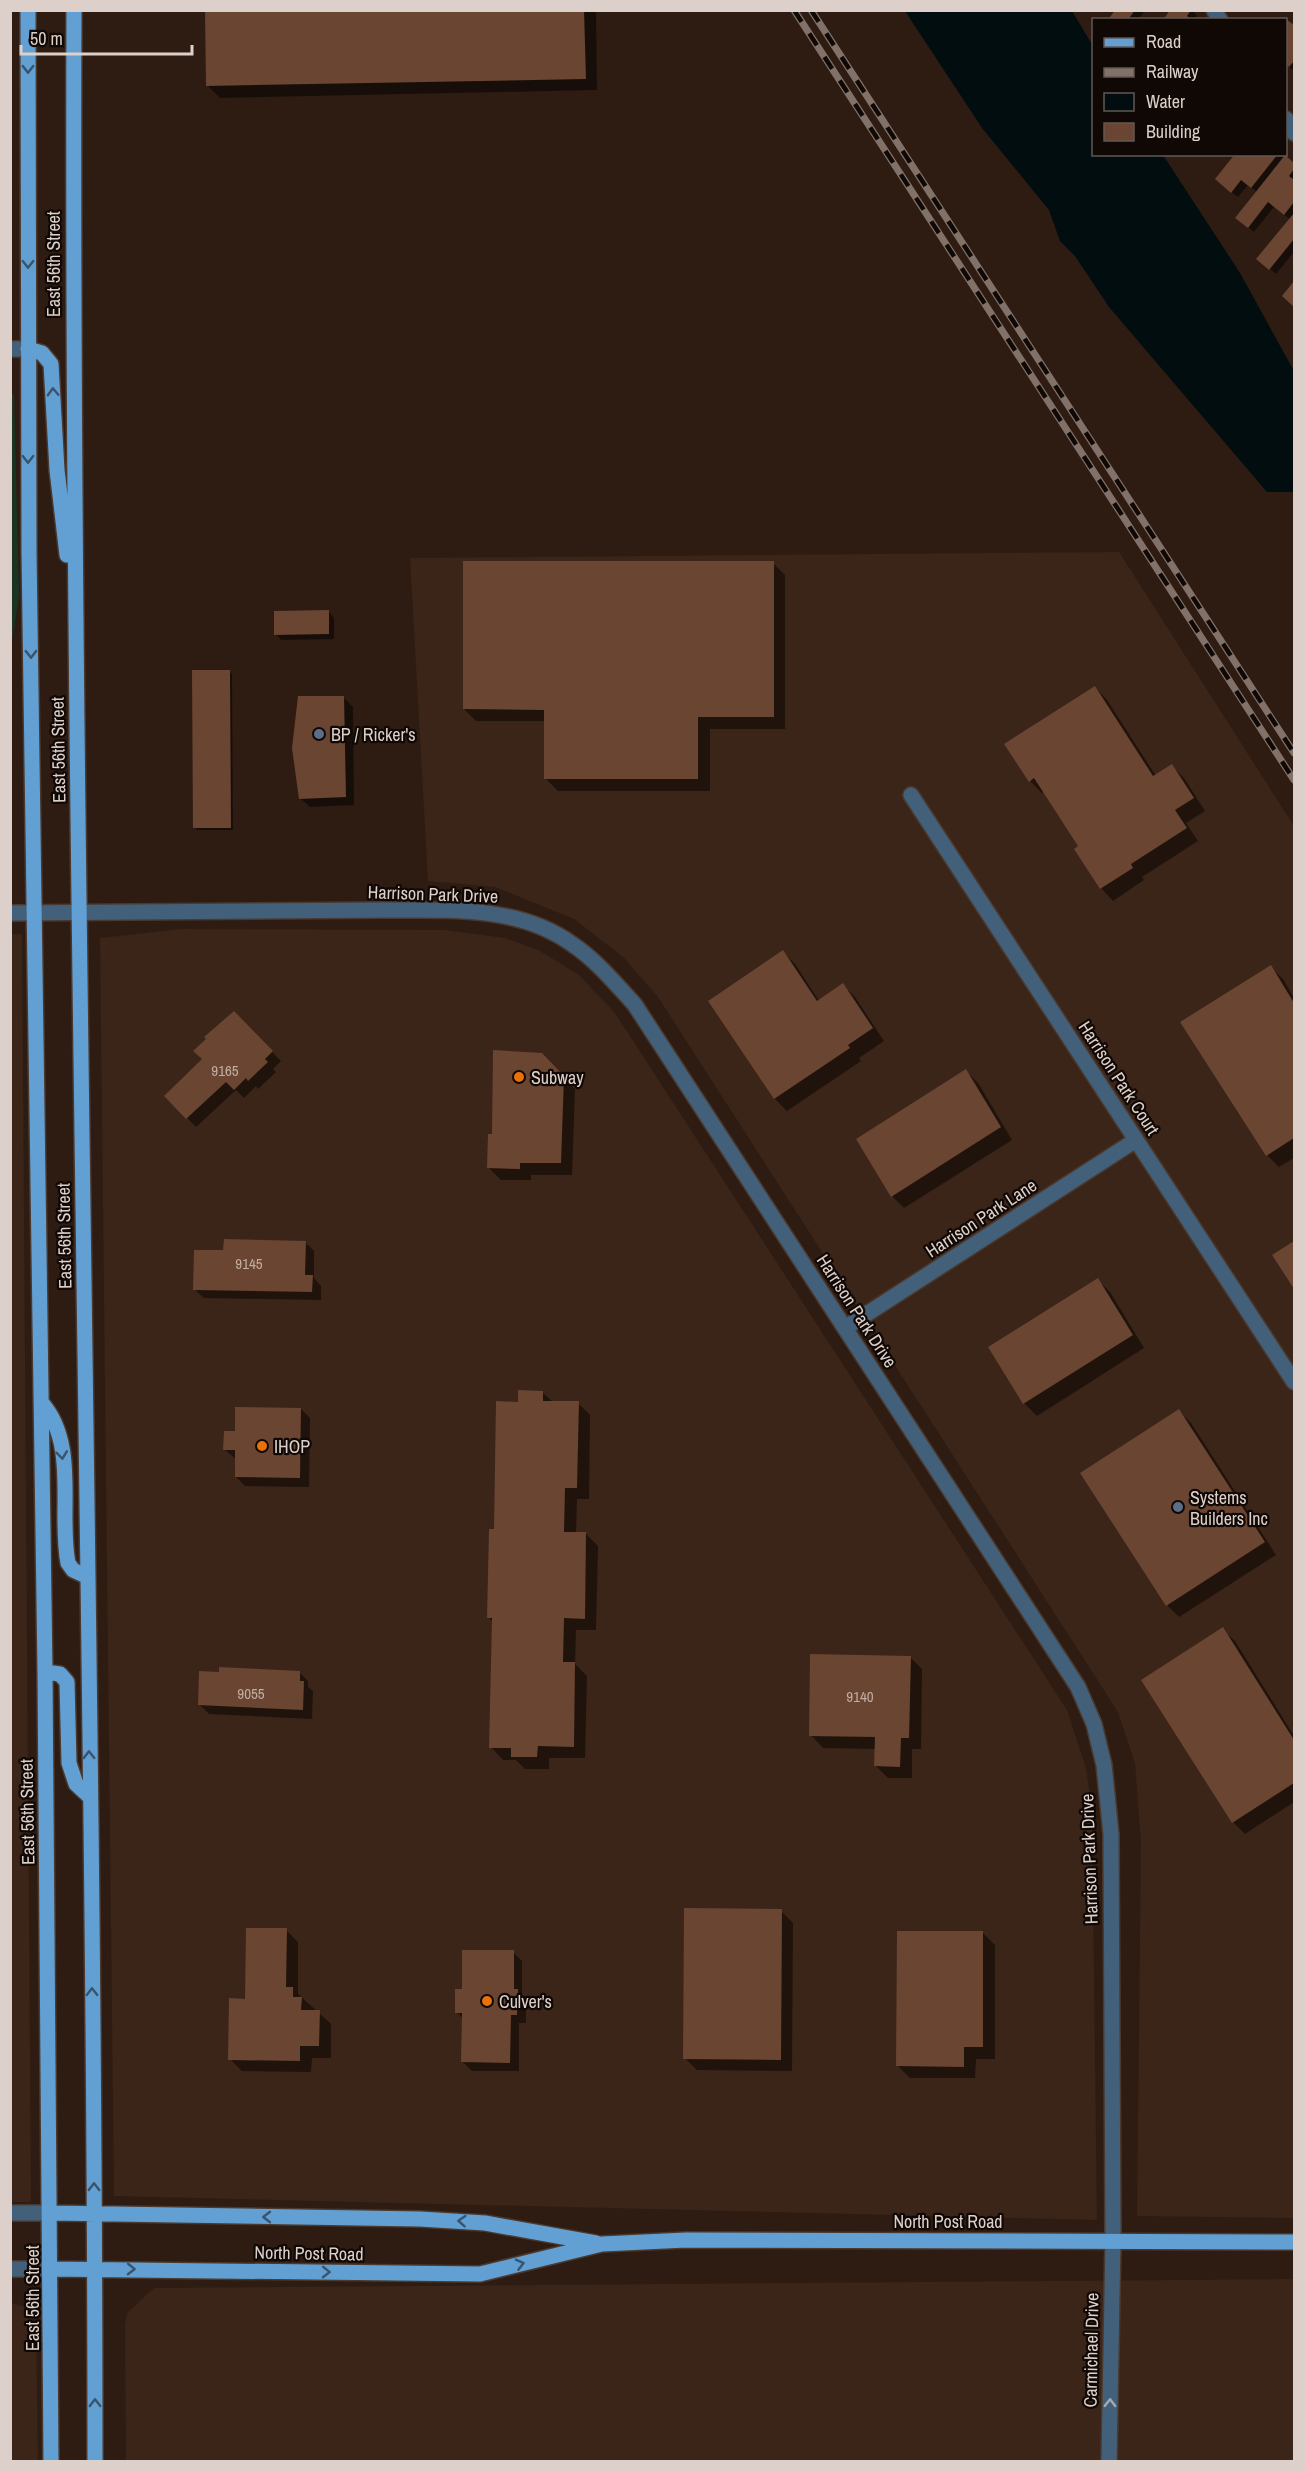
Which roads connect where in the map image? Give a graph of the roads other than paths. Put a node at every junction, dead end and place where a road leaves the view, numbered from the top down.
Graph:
1 (28, 10) edge
2 (74, 10) edge
3 (10, 349) edge
4 (28, 349) junction
5 (75, 617) junction
6 (911, 795) dead end
7 (10, 913) edge
8 (33, 913) junction
9 (80, 913) junction
10 (1136, 1140) junction
11 (845, 1328) junction
12 (1294, 1382) edge
13 (41, 1402) junction
14 (88, 1577) junction
15 (45, 1672) junction
16 (90, 1797) junction
17 (10, 2213) edge
18 (51, 2213) junction
19 (94, 2214) junction
20 (1113, 2240) junction
21 (1294, 2242) edge
22 (602, 2244) junction
23 (94, 2268) junction
24 (10, 2269) edge
25 (51, 2269) junction
26 (51, 2462) edge
27 (95, 2462) edge
28 (1109, 2462) edge

1 -> 4 main road, East 56th Street
2 - 5 main road, East 56th Street
3 - 4 street
5 -> 4 main road
4 -> 8 main road, East 56th Street
5 - 9 main road, East 56th Street
6 - 10 street, Harrison Park Court
7 - 8 street, Harrison Park Drive
8 - 9 street, Harrison Park Drive
8 - 13 main road, East 56th Street
9 - 11 street, Harrison Park Drive
9 - 14 main road, East 56th Street
10 - 11 street, Harrison Park Lane
10 - 12 street, Harrison Park Court
11 - 20 street, Harrison Park Drive
13 -> 14 main road
13 - 15 main road, East 56th Street
16 -> 14 main road, East 56th Street
15 - 16 main road
15 - 18 main road, East 56th Street
19 -> 16 main road, East 56th Street
17 - 18 street, North Post Road
18 - 19 main road, North Post Road
18 - 25 main road, East 56th Street
22 -> 19 main road, North Post Road
19 - 23 main road, East 56th Street
20 - 21 main road, North Post Road
20 - 22 main road, North Post Road
28 -> 20 street, Carmichael Drive
23 -> 22 main road, North Post Road
23 - 25 main road, North Post Road
27 -> 23 main road, East 56th Street
24 - 25 street, North Post Road
25 - 26 main road, East 56th Street

